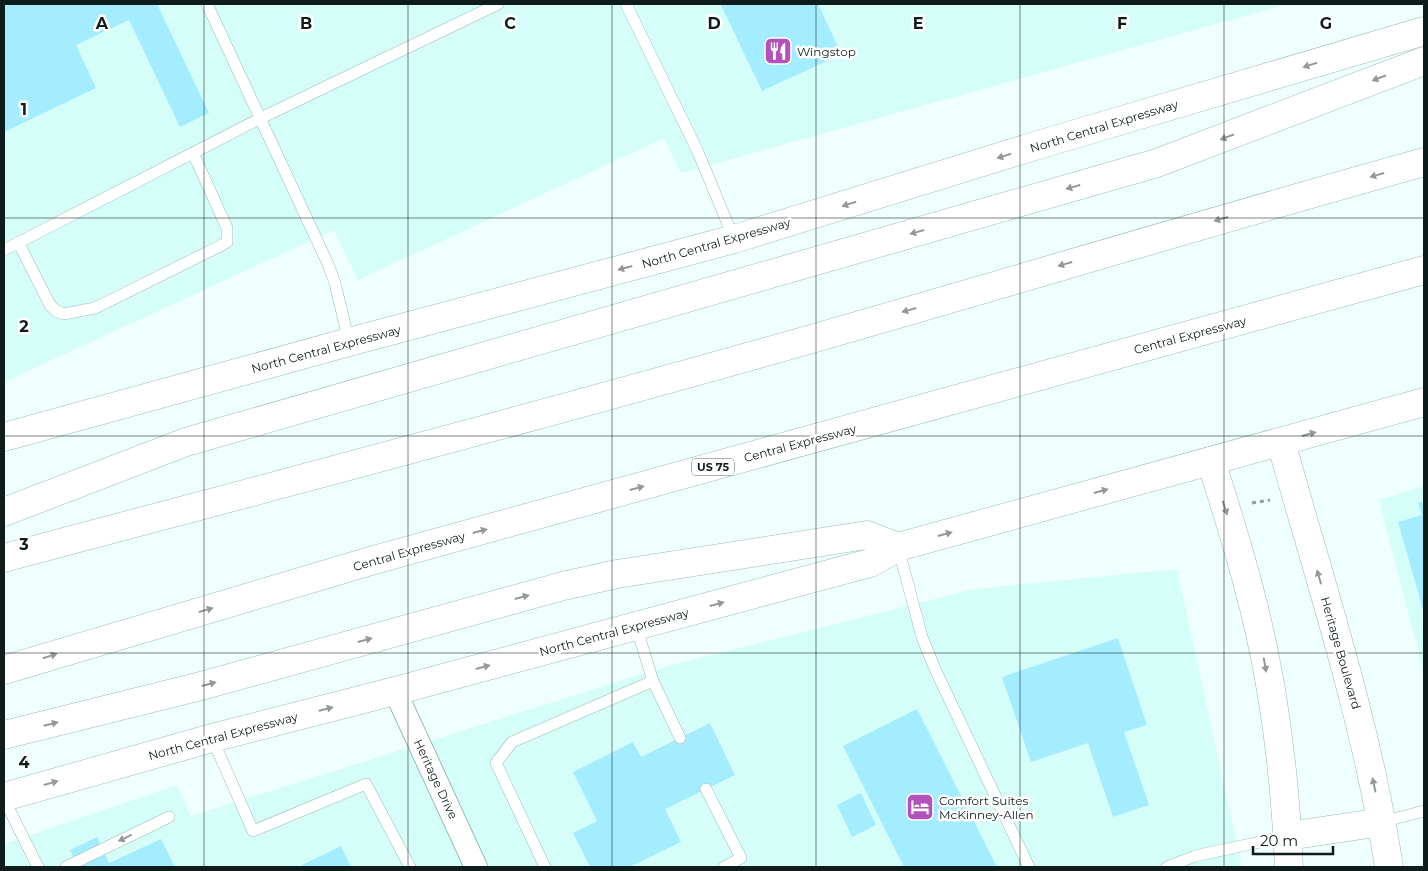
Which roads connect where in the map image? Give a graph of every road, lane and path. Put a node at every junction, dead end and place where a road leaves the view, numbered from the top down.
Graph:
1 (207, 4) edge
2 (498, 4) edge
3 (626, 4) edge
4 (1424, 31) edge
5 (1424, 61) edge
6 (261, 118) junction
7 (193, 152) junction
8 (1424, 162) edge
9 (734, 239) junction
10 (18, 242) junction
11 (4, 250) edge
12 (1424, 270) edge
13 (349, 342) junction
14 (1424, 402) edge
15 (4, 437) edge
16 (1281, 442) junction
17 (1211, 461) junction
18 (1279, 498) dead end
19 (1251, 504) dead end
20 (4, 512) edge
21 (898, 547) junction
22 (4, 558) edge
23 (636, 626) junction
24 (4, 670) edge
25 (653, 681) junction
26 (395, 691) junction
27 (4, 735) edge
28 (212, 738) junction
29 (680, 738) dead end
30 (706, 789) dead end
31 (4, 798) edge
32 (1424, 811) edge
33 (169, 817) dead end
34 (1382, 822) junction
35 (1288, 836) junction
36 (38, 867) edge
37 (66, 867) edge
38 (410, 867) edge
39 (476, 867) edge
40 (545, 867) edge
41 (724, 867) edge
42 (1029, 867) edge
43 (1167, 867) edge
44 (1290, 867) edge
45 (1389, 867) edge

1 - 6 lane
2 - 6 lane
3 - 9 lane
4 -> 9 main road, North Central Expressway
5 -> 20 main road
6 - 7 lane
6 - 13 lane
7 - 10 lane
7 - 10 lane
8 -> 22 main road
9 -> 13 main road, North Central Expressway
10 - 11 lane
24 -> 12 main road, Central Expressway / US 75
13 - 15 main road, North Central Expressway
16 -> 14 main road, North Central Expressway
16 - 17 main road, North Central Expressway
34 -> 16 main road, Heritage Boulevard
21 -> 17 main road, North Central Expressway
17 -> 35 main road
18 - 19 path
23 -> 21 main road, North Central Expressway
27 -> 21 main road
21 - 42 lane
23 - 25 lane
26 -> 23 main road, North Central Expressway
25 - 29 lane
25 - 40 lane
28 -> 26 main road, North Central Expressway
26 - 39 street, Heritage Drive
31 -> 28 main road, North Central Expressway
28 - 38 lane
30 - 41 lane
31 - 36 lane
32 - 34 lane
33 -> 37 lane
34 - 35 main road
34 - 45 main road, Heritage Boulevard
35 - 43 lane
35 - 44 main road

